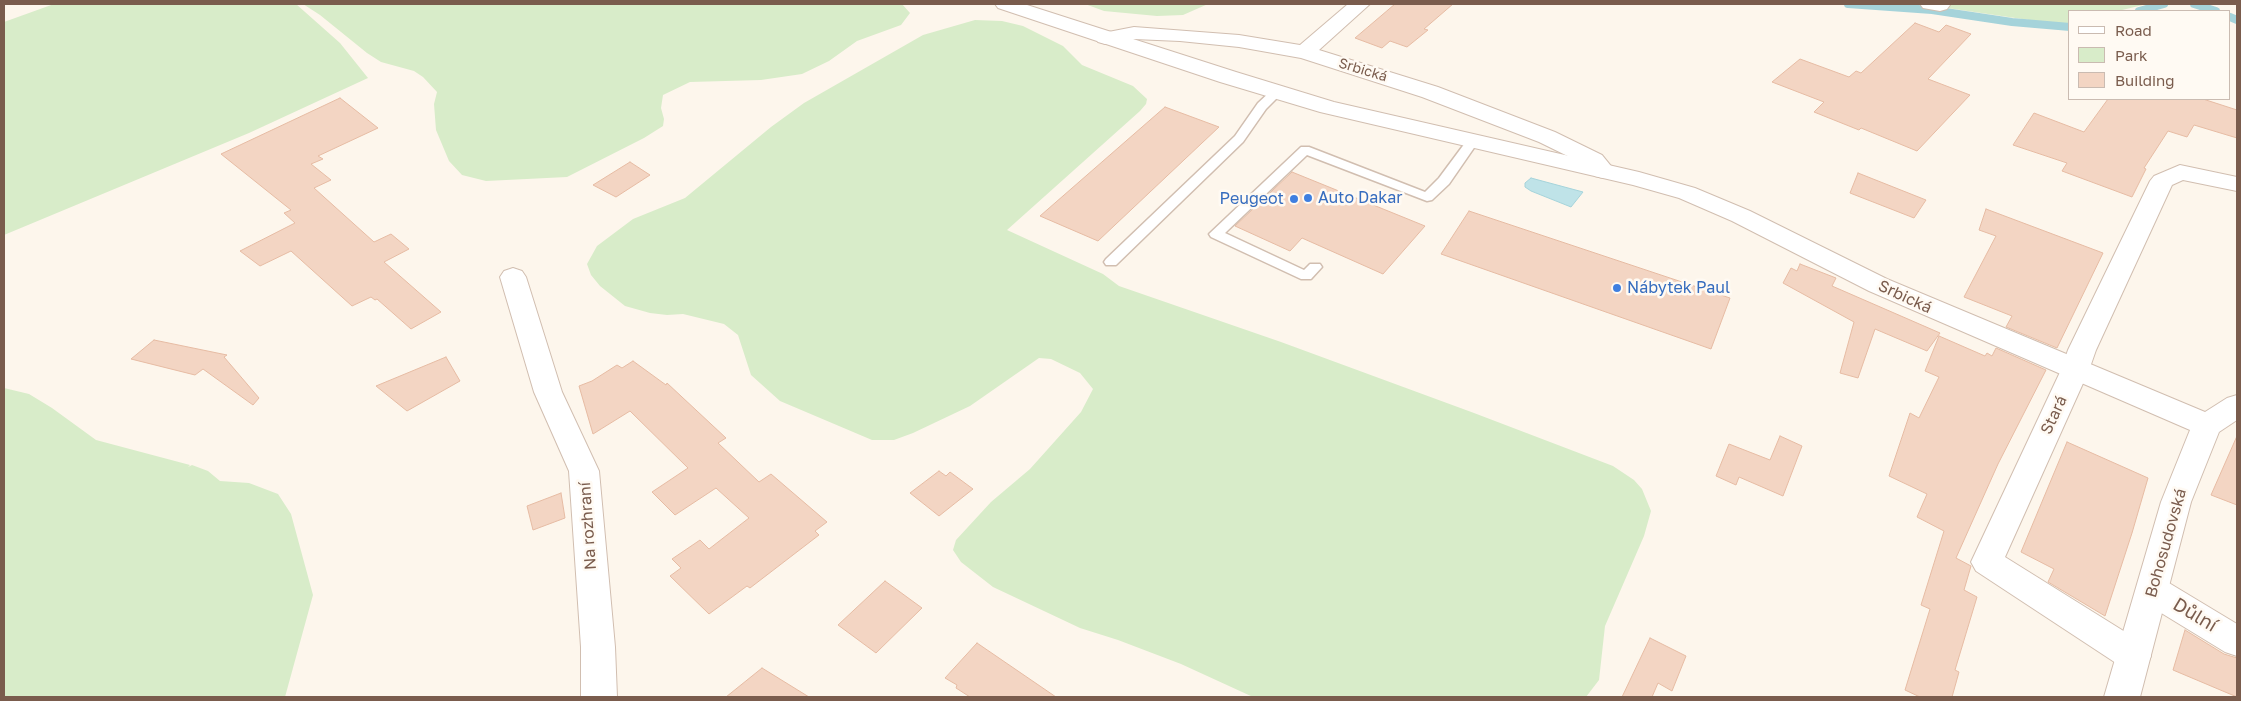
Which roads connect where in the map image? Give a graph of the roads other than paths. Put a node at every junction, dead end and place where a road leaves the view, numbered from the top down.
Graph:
1 (1005, 4) edge
2 (1360, 4) edge
3 (1105, 38) junction
4 (1304, 52) junction
5 (1277, 92) junction
6 (1472, 142) junction
7 (1603, 171) junction
8 (2237, 184) edge
9 (1111, 262) dead end
10 (1315, 267) dead end
11 (513, 277) dead end
12 (2075, 370) junction
13 (2237, 406) edge
14 (2207, 425) junction
15 (2152, 590) junction
16 (2237, 640) edge
17 (2134, 656) junction
18 (599, 697) edge
19 (2122, 697) edge

1 - 3 street, Srbická
2 - 4 street
3 - 4 street, Srbická
3 - 5 street, Srbická
4 - 7 street, Srbická
5 - 6 street, Srbická
5 - 9 lane
6 - 7 street, Srbická
6 - 10 lane
7 - 12 street, Srbická
8 - 12 street, Stará
11 - 18 street, Na rozhraní
12 - 14 street, Srbická
12 - 17 street, Stará
13 - 14 street
14 - 15 street, Bohosudovská
15 - 16 street, Důlní
15 - 17 street, Bohosudovská
17 - 19 street, Bohosudovská

